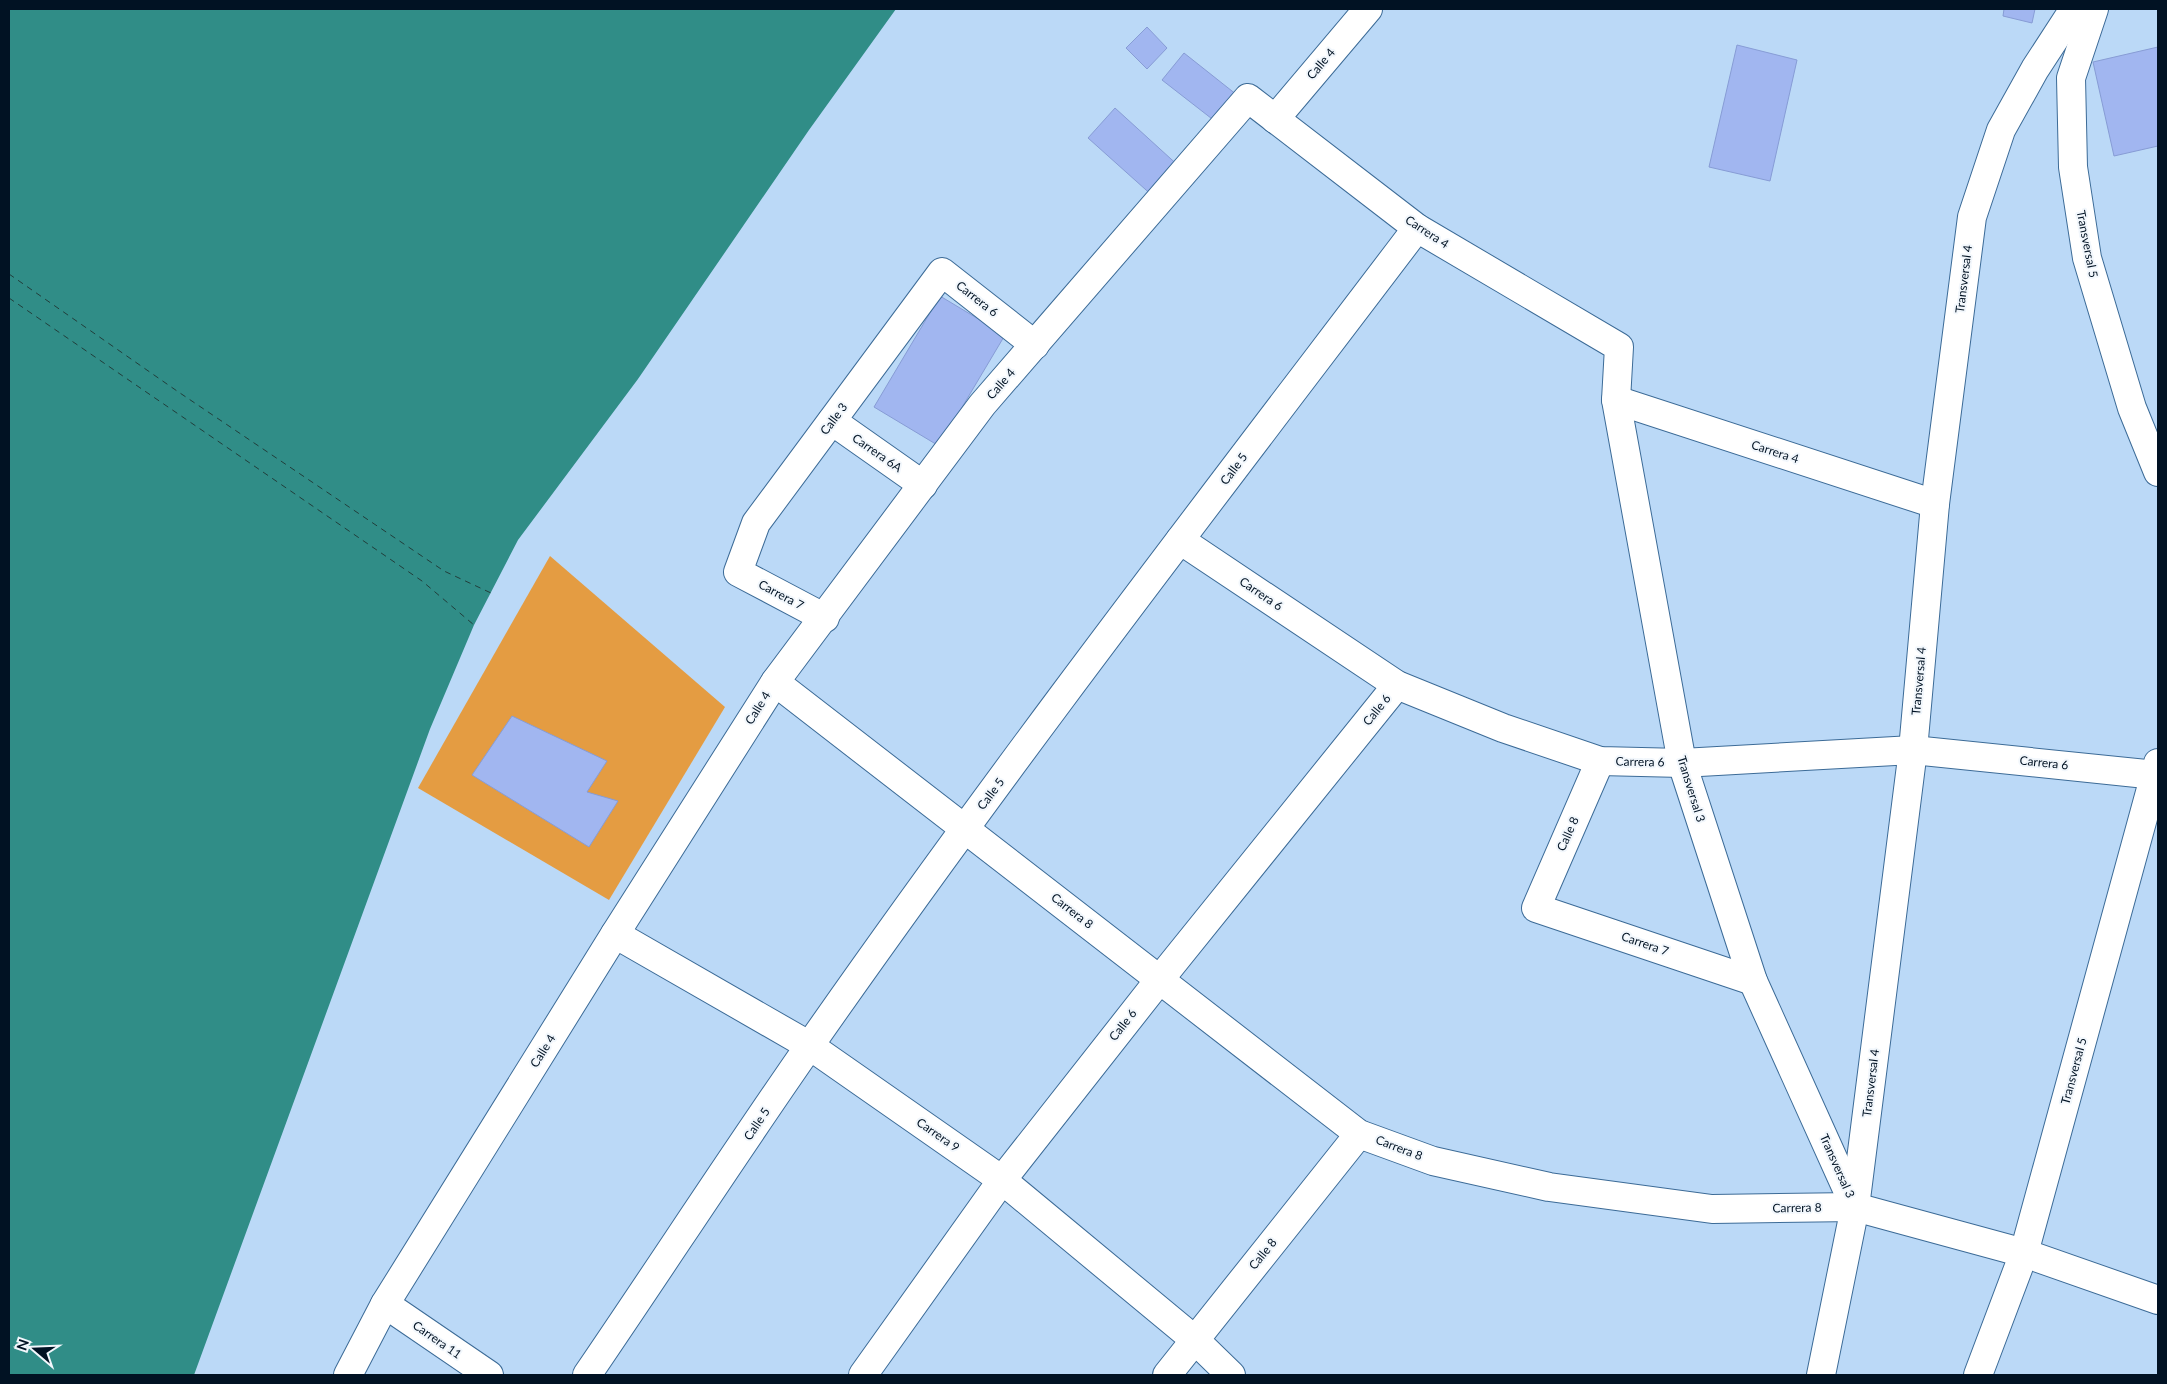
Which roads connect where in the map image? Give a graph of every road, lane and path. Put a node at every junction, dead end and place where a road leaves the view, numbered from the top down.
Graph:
1 (1368, 9) edge
2 (2074, 9) edge
3 (2094, 9) edge
4 (1248, 98) joint
5 (1275, 119) junction
6 (1417, 228) junction
7 (942, 272) joint
8 (1035, 345) junction
9 (1619, 347) joint
10 (1616, 400) junction
11 (832, 421) junction
12 (2158, 472) edge
13 (923, 485) junction
14 (1935, 504) junction
15 (1180, 540) junction
16 (738, 572) joint
17 (825, 618) junction
18 (775, 682) junction
19 (1397, 685) junction
20 (1913, 750) junction
21 (1600, 761) junction
22 (1682, 763) junction
23 (2157, 769) edge
24 (965, 829) junction
25 (1536, 908) joint
26 (615, 934) junction
27 (1160, 979) junction
28 (1753, 980) junction
29 (810, 1046) junction
30 (1359, 1134) junction
31 (1002, 1180) junction
32 (1855, 1207) junction
33 (2024, 1253) junction
34 (2158, 1300) edge
35 (385, 1304) junction
36 (1195, 1340) junction
37 (348, 1375) edge
38 (489, 1375) edge
39 (587, 1375) edge
40 (863, 1375) edge
41 (1167, 1375) edge
42 (1231, 1375) edge
43 (1821, 1375) edge
44 (1978, 1375) edge

1 - 5 street, Calle 4
2 - 14 street, Transversal 4
3 - 12 street, Transversal 5
4 - 5 street, Carrera 4
4 - 8 street, Calle 4
5 - 6 street, Carrera 4
6 - 9 street, Carrera 4
6 - 15 street, Calle 5
7 - 8 street, Carrera 6
7 - 11 street, Calle 3
8 - 13 street, Calle 4
9 - 10 street, Transversal 3
10 - 14 street, Carrera 4
10 - 22 street, Transversal 3
11 - 13 street, Carrera 6A
11 - 16 street, Calle 3
13 - 17 street, Calle 4
14 - 20 street, Transversal 4
15 - 19 street, Carrera 6
15 - 24 street, Calle 5
16 - 17 street, Carrera 7
17 - 18 street, Calle 4
18 - 24 street, Carrera 8
18 - 26 street, Calle 4
19 - 21 street, Carrera 6
19 - 27 street, Calle 6
20 - 22 street, Carrera 6
20 - 23 street, Carrera 6
20 - 32 street, Transversal 4
21 - 22 street, Carrera 6
21 - 25 street, Calle 8
22 - 28 street, Transversal 3
23 - 33 street, Transversal 5
24 - 27 street, Carrera 8
24 - 29 street, Calle 5
25 - 28 street, Carrera 7
26 - 29 street, Carrera 9
26 - 35 street, Calle 4
27 - 30 street, Carrera 8
27 - 31 street, Calle 6
28 - 32 street, Transversal 3
29 - 31 street, Carrera 9
29 - 39 street, Calle 5
30 - 32 street, Carrera 8
30 - 36 street, Calle 8
31 - 36 street, Carrera 9
31 - 40 street, Calle 6
32 - 33 street, Carrera 8
32 - 43 street, Transversal 4
33 - 34 street, Carrera 8
33 - 44 street, Transversal 5
35 - 37 street, Calle 4
35 - 38 street, Carrera 11
36 - 41 street, Calle 8
36 - 42 street, Carrera 9

